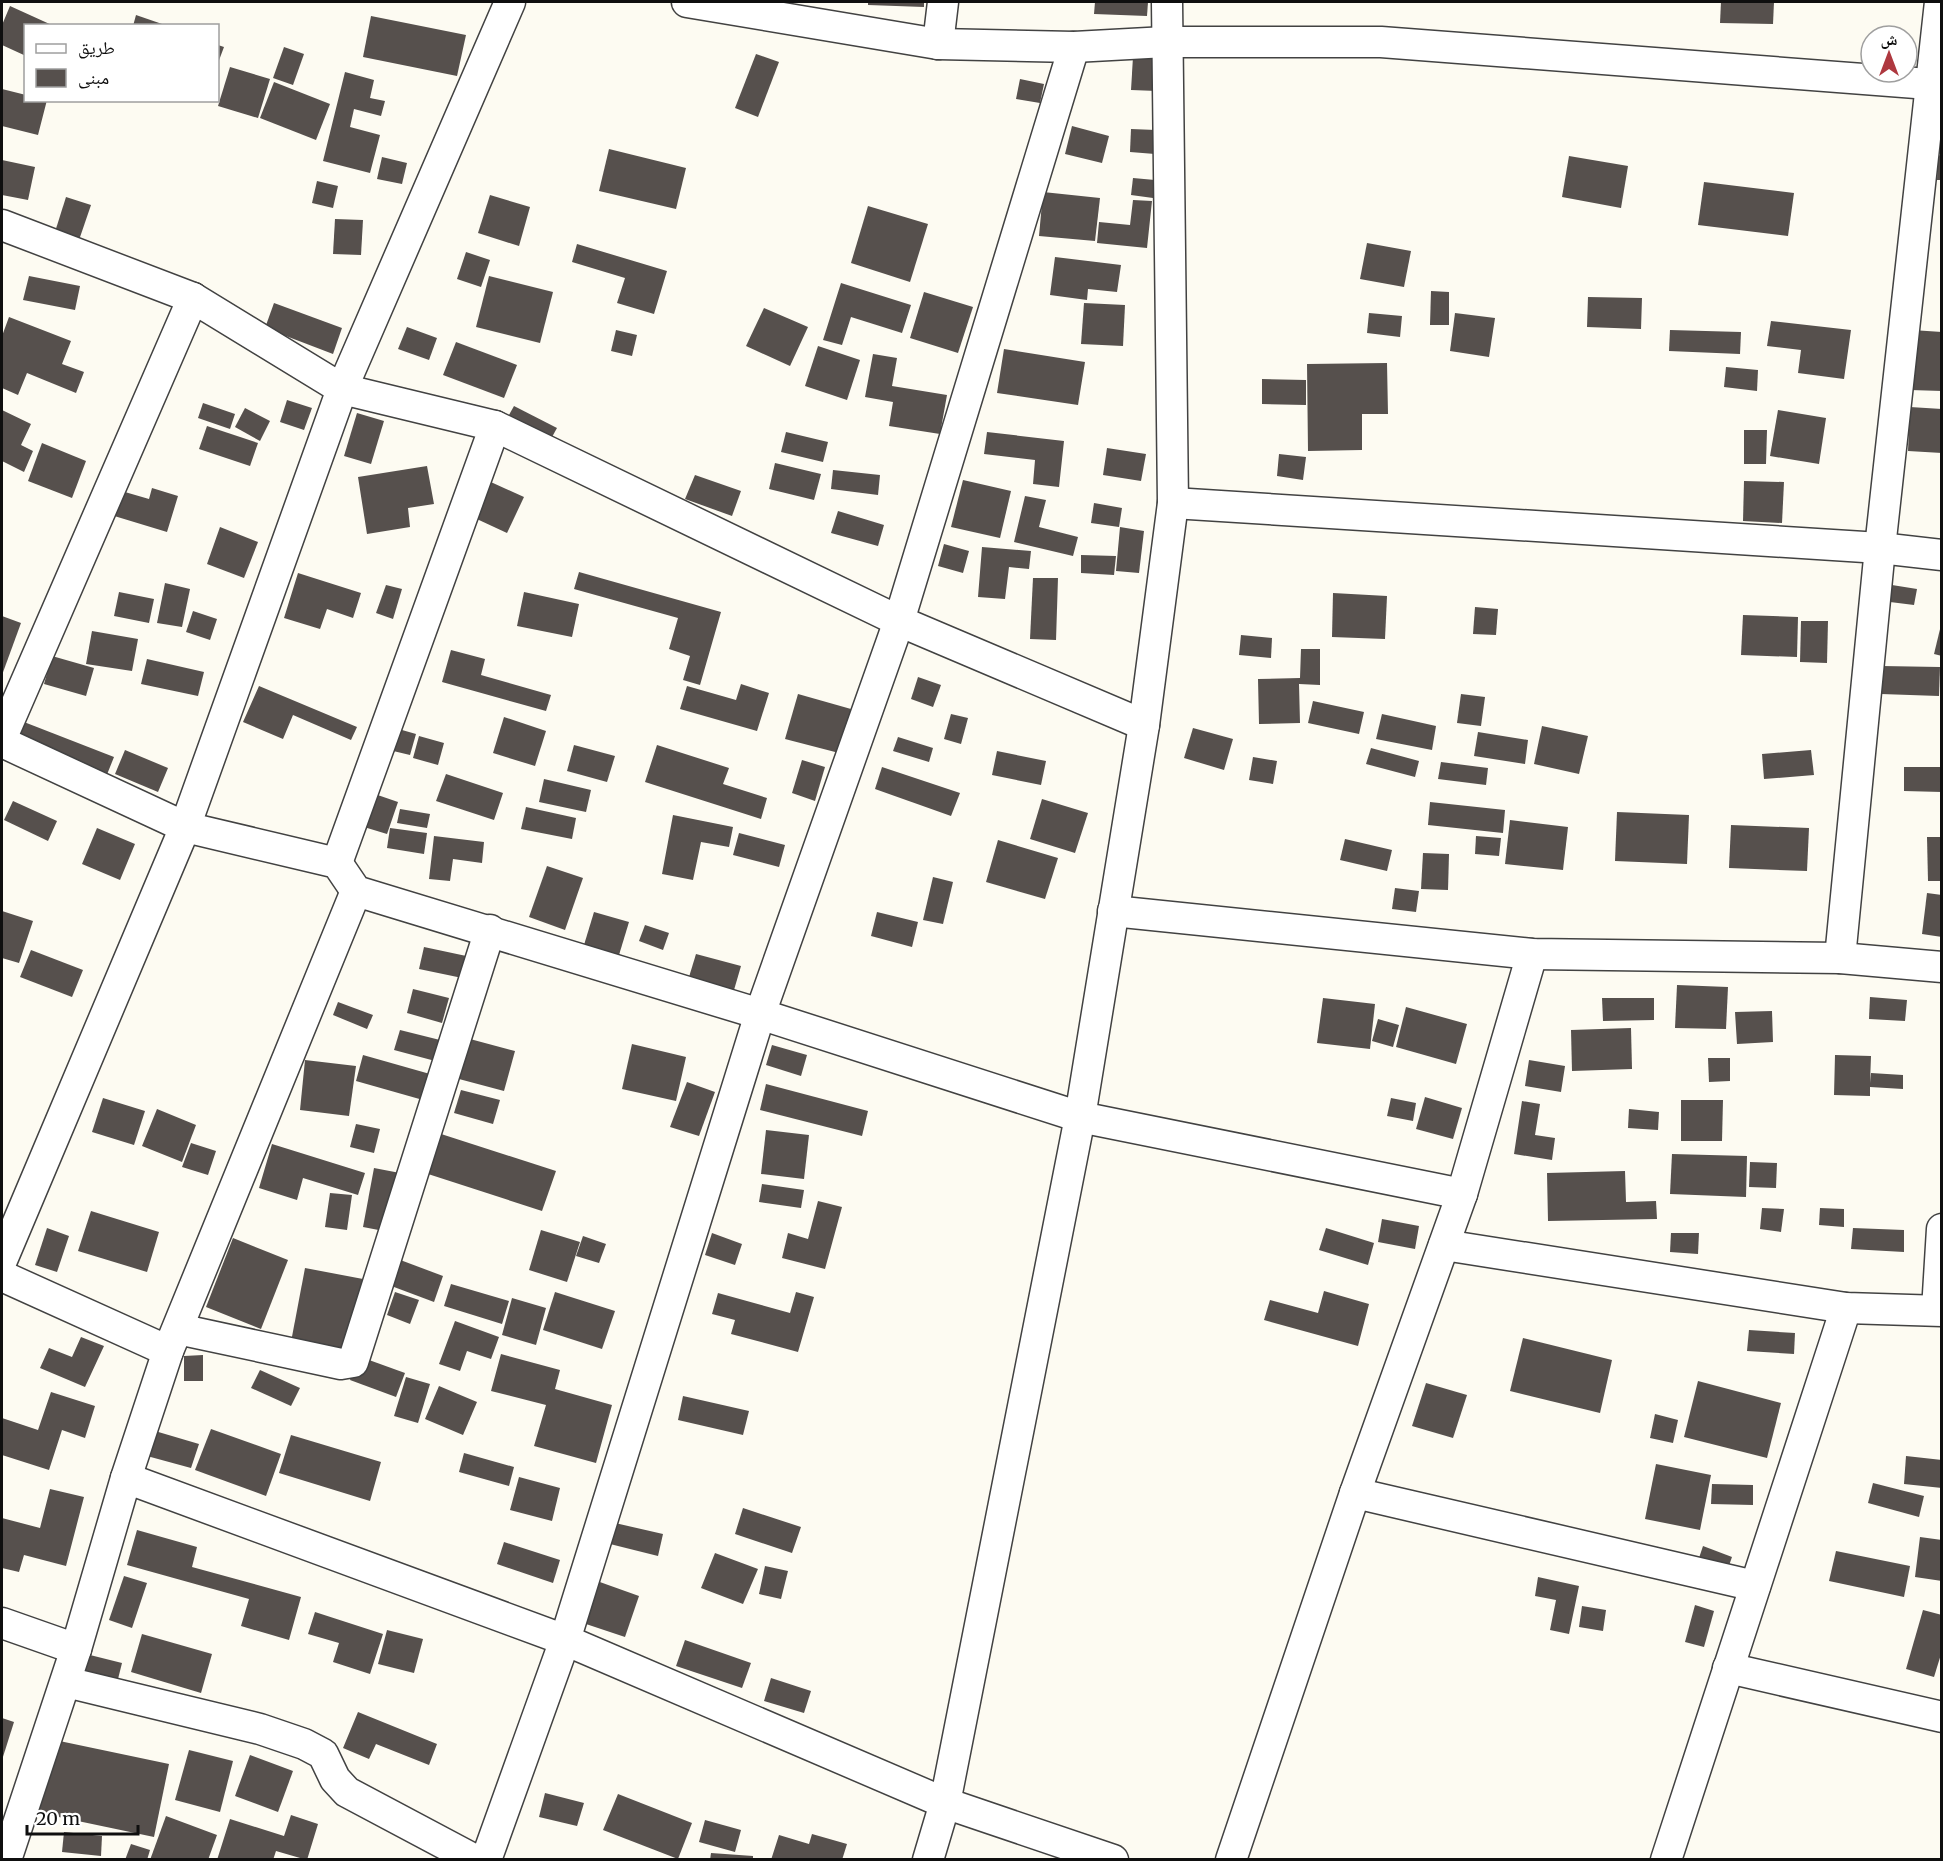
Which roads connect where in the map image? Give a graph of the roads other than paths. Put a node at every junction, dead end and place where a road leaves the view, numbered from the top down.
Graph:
1 (510, 2) edge
2 (687, 2) edge
3 (943, 2) edge
4 (1167, 2) edge
5 (1940, 2) edge
6 (1166, 42) junction
7 (938, 44) junction
8 (1074, 47) junction
9 (1937, 84) edge
10 (2, 225) edge
11 (193, 298) junction
12 (342, 389) junction
13 (495, 426) junction
14 (1173, 503) junction
15 (1880, 548) junction
16 (1941, 555) edge
17 (900, 621) junction
18 (1144, 725) junction
19 (2, 740) edge
20 (185, 827) junction
21 (337, 863) junction
22 (356, 891) junction
23 (1113, 911) junction
24 (490, 930) junction
25 (1532, 954) junction
26 (1840, 958) junction
27 (1941, 967) edge
28 (760, 1014) junction
29 (1080, 1117) junction
30 (1462, 1194) junction
31 (1941, 1229) edge
32 (1444, 1245) junction
33 (2, 1260) edge
34 (2, 1276) edge
35 (1846, 1308) junction
36 (1939, 1311) edge
37 (173, 1340) junction
38 (126, 1478) junction
39 (1355, 1493) junction
40 (1755, 1586) junction
41 (2, 1623) edge
42 (564, 1640) junction
43 (76, 1649) junction
44 (1728, 1668) junction
45 (66, 1682) junction
46 (1941, 1717) edge
47 (945, 1803) junction
48 (6, 1860) edge
49 (475, 1860) edge
50 (486, 1860) edge
51 (928, 1860) edge
52 (1113, 1860) edge
53 (1231, 1860) edge
54 (1666, 1860) edge

1 - 12 street
2 - 7 street
3 - 7 street
4 - 6 street
5 - 9 street
6 - 8 street
6 - 9 street
6 - 14 street
7 - 8 street
8 - 17 street
9 - 15 street
10 - 11 street
11 - 12 street
11 - 19 street
12 - 13 street
12 - 20 street
13 - 17 street
13 - 21 street
14 - 15 street
14 - 18 street
15 - 16 street
15 - 26 street
17 - 18 street
17 - 28 street
18 - 23 street
19 - 20 street
20 - 21 street
20 - 33 street
21 - 22 street
22 - 24 street
22 - 37 street
23 - 25 street
23 - 29 street
24 - 28 street
24 - 37 street
25 - 26 street
25 - 30 street
26 - 27 street
28 - 29 street
28 - 42 street
29 - 30 street
29 - 47 street
30 - 32 street
31 - 36 street
32 - 35 street
32 - 39 street
34 - 37 street
35 - 36 street
35 - 40 street
37 - 38 street
38 - 42 street
38 - 43 street
39 - 40 street
39 - 53 street
40 - 44 street
41 - 43 street
42 - 47 street
42 - 50 street
43 - 45 street
44 - 46 street
44 - 54 street
45 - 48 street
45 - 49 street
47 - 51 street
47 - 52 street

